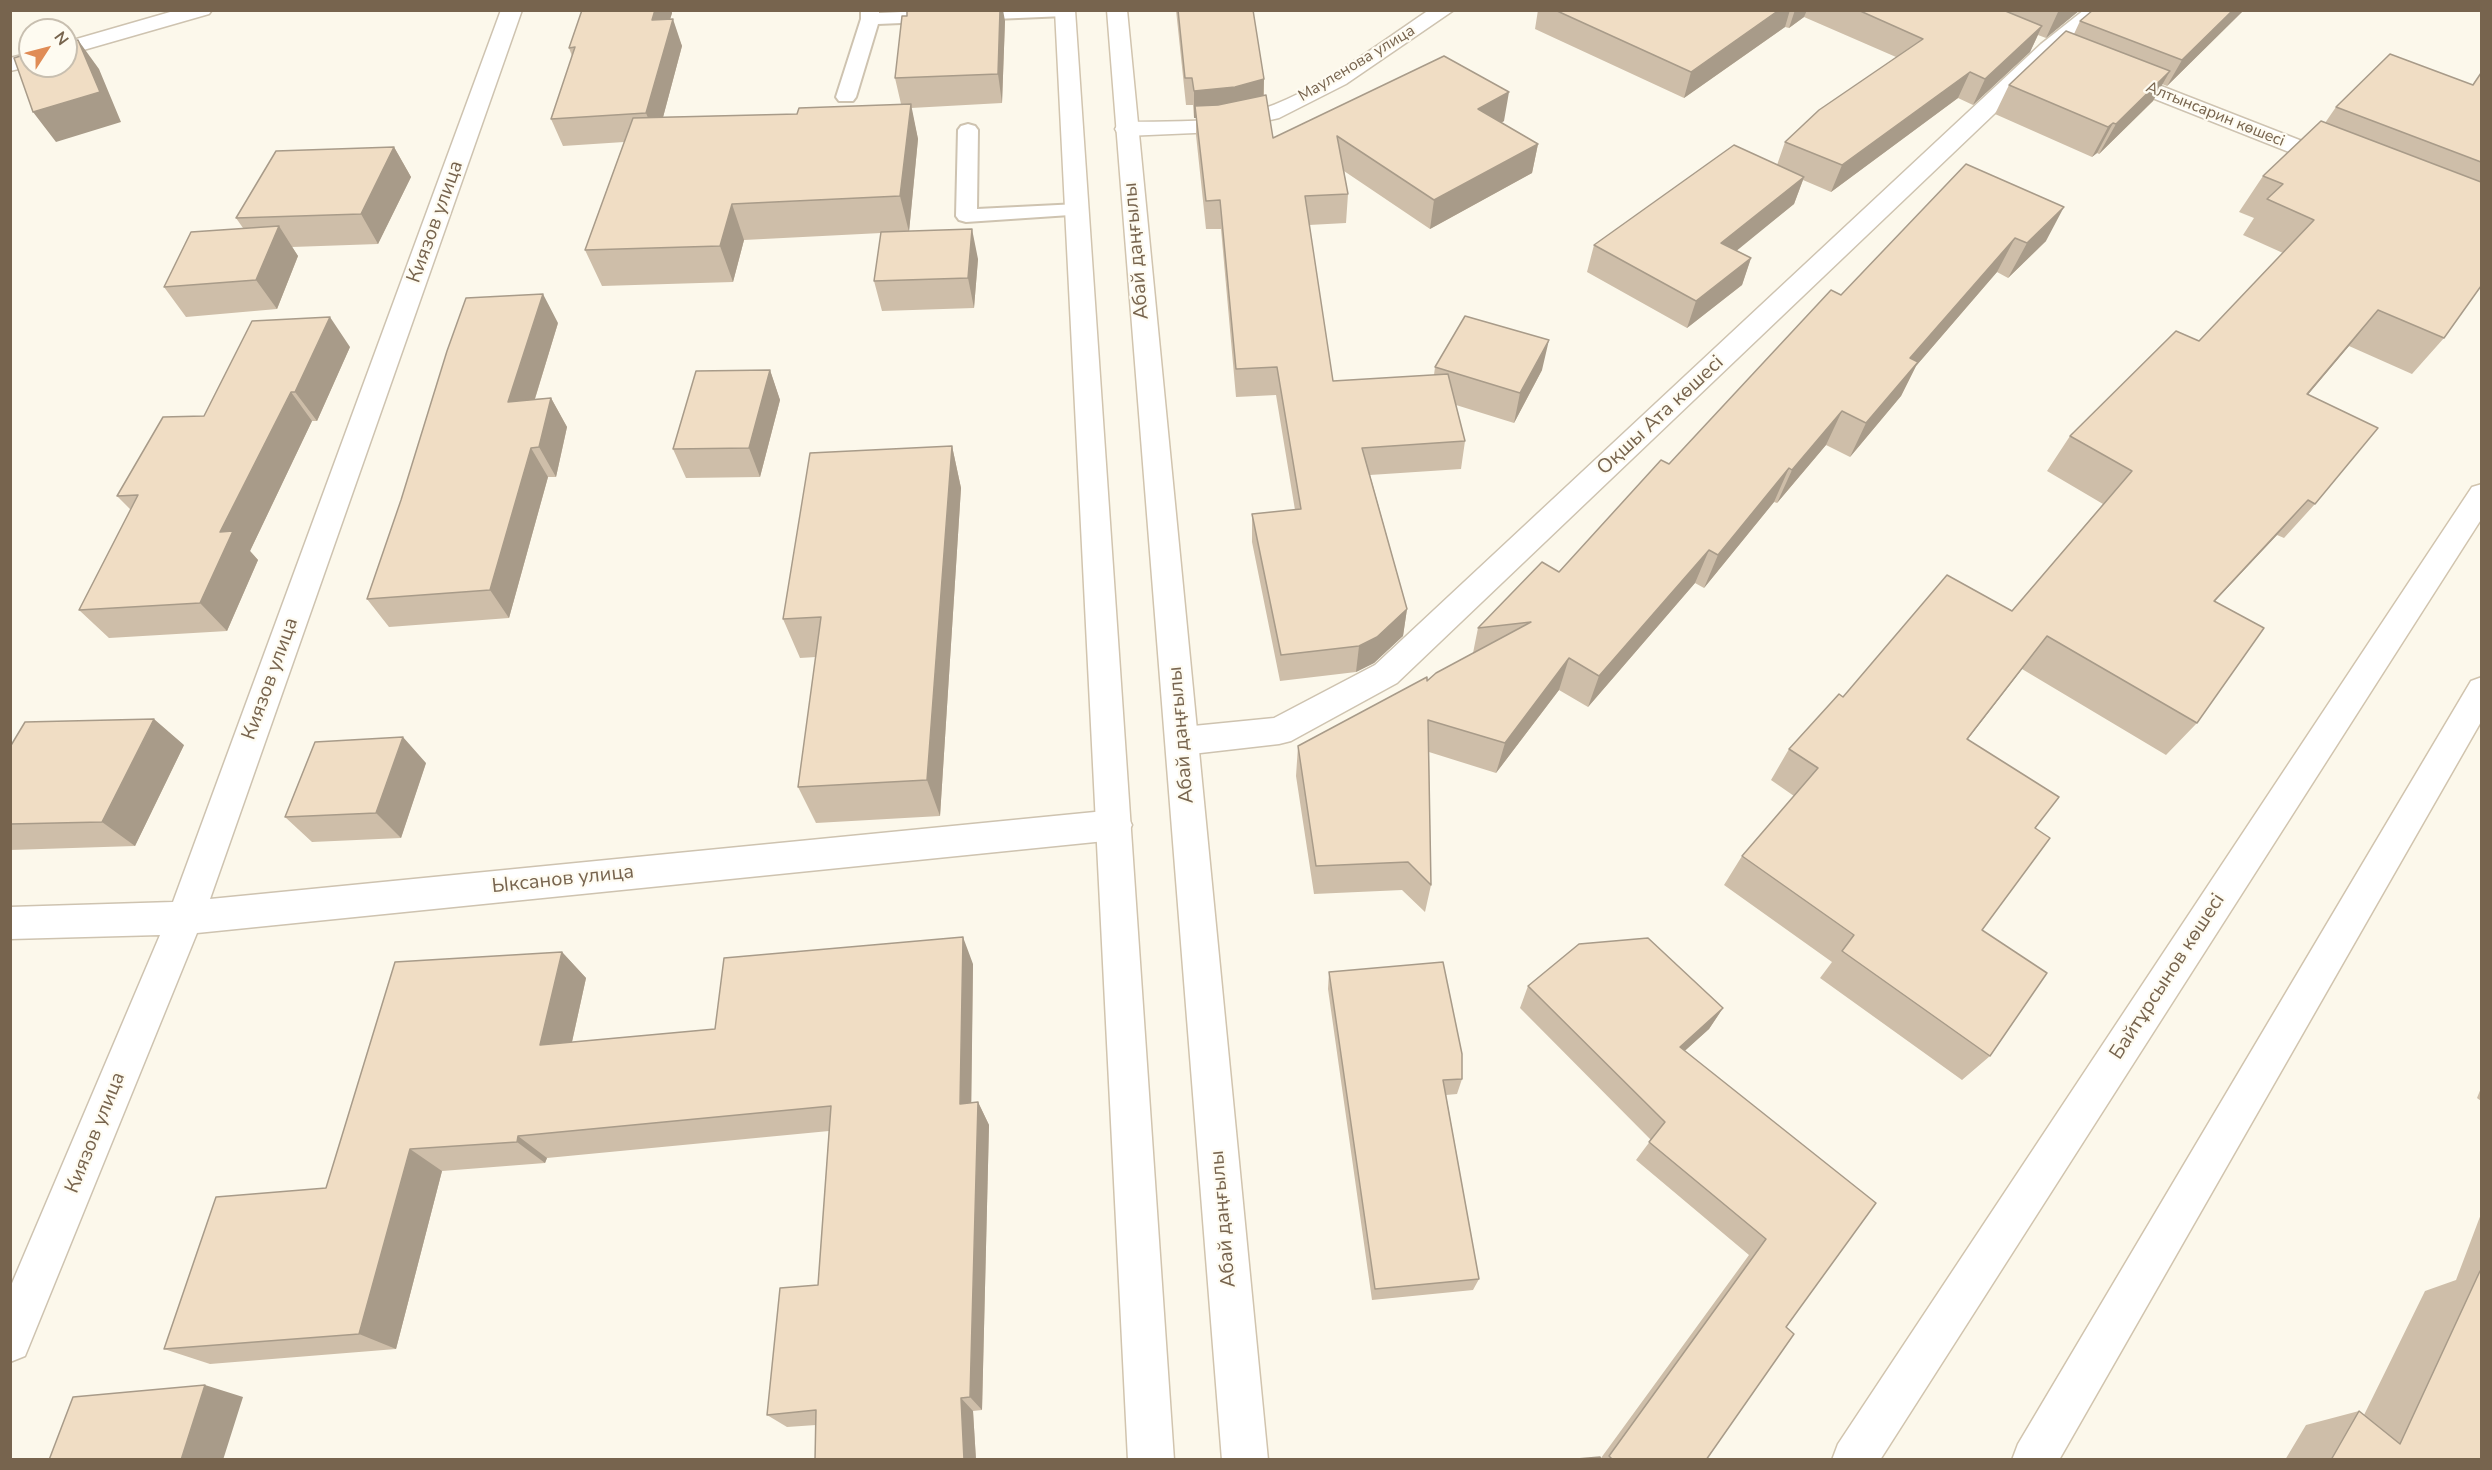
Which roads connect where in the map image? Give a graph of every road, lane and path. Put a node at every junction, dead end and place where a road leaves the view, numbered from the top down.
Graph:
1 (202, 10) edge
2 (512, 10) edge
3 (1117, 10) edge
4 (1444, 10) edge
5 (2097, 10) edge
6 (1065, 11) edge
7 (870, 15) edge
8 (78, 44) edge
9 (2093, 67) edge
10 (846, 97) dead end
11 (1126, 129) junction
12 (968, 130) dead end
13 (2359, 172) edge
14 (1078, 210) junction
15 (2481, 494) edge
16 (2481, 690) edge
17 (1182, 741) junction
18 (1115, 825) junction
19 (185, 918) junction
20 (10, 923) edge
21 (10, 1341) edge
22 (1151, 1460) edge
23 (1245, 1460) edge
24 (1854, 1460) edge
25 (2034, 1460) edge

1 - 8 street
2 - 19 street, Киязов улица
3 - 11 street, Абай даңғылы
4 - 11 street, Мауленова улица
5 - 17 street, Оқшы Ата көшесі
6 - 7 lane
6 - 14 street
7 - 10 lane
9 - 13 street, Алтынсарин көшесі
11 - 17 street, Абай даңғылы
12 - 14 lane
14 - 18 street
15 - 24 street, Байтұрсынов көшесі
16 - 25 street
17 - 23 street, Абай даңғылы
18 - 19 street, Ыксанов улица
18 - 22 street
19 - 20 street, Ыксанов улица
19 - 21 street, Киязов улица

